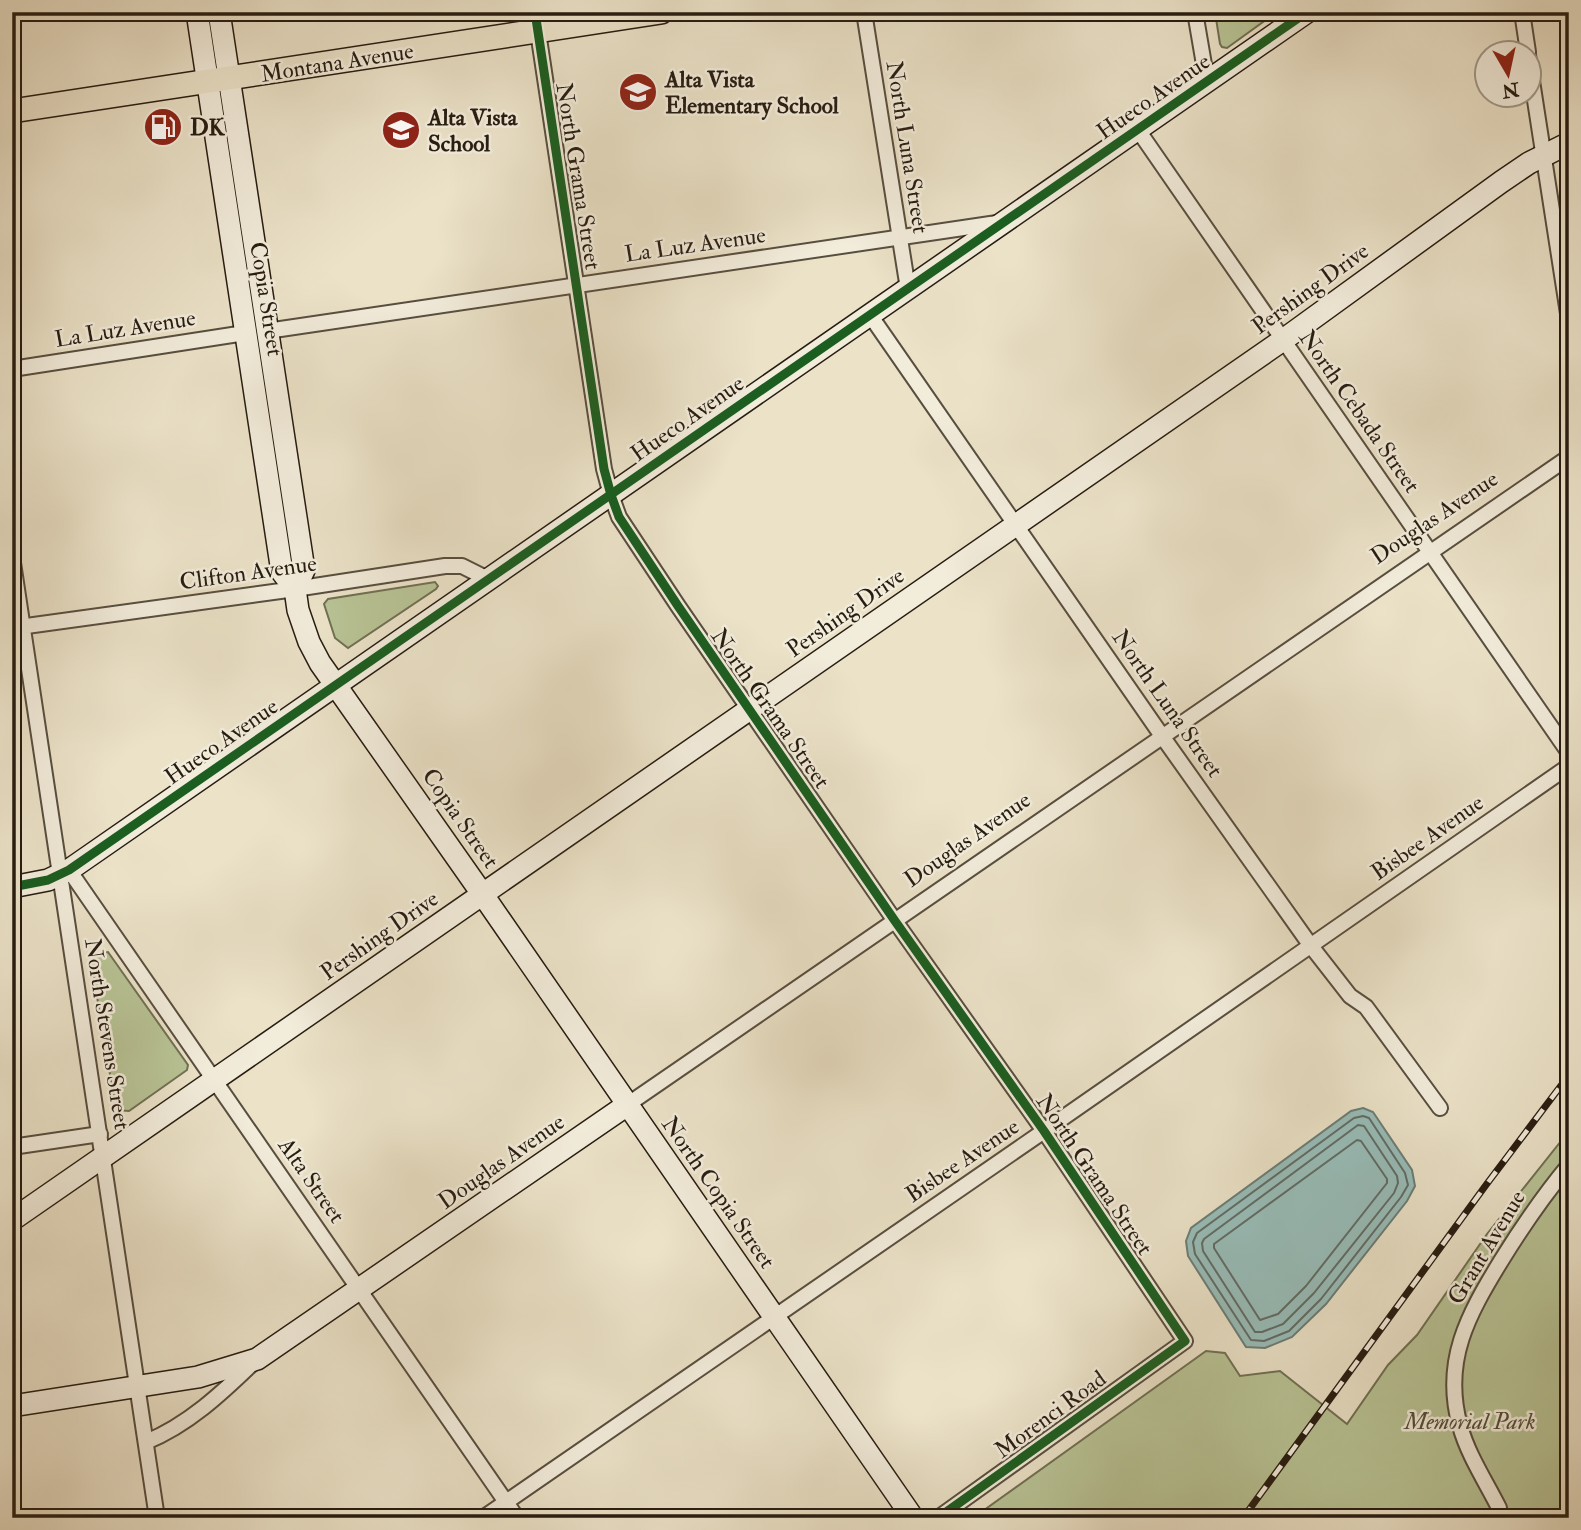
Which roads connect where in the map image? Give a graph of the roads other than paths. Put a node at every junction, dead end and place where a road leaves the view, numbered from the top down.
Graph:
1 (197, 12) edge
2 (219, 12) edge
3 (662, 12) edge
4 (864, 12) edge
5 (1195, 12) edge
6 (1307, 12) edge
7 (1522, 12) edge
8 (536, 22) edge
9 (1526, 38) edge
10 (219, 80) junction
11 (1207, 82) junction
12 (1537, 108) edge
13 (12, 111) edge
14 (1138, 130) junction
15 (1569, 143) edge
16 (1544, 155) junction
17 (1005, 222) junction
18 (899, 237) junction
19 (576, 284) junction
20 (908, 289) junction
21 (870, 315) junction
22 (1569, 320) edge
23 (256, 332) junction
24 (1283, 340) junction
25 (12, 369) edge
26 (1569, 457) edge
27 (611, 495) junction
28 (1016, 526) junction
29 (1430, 552) junction
30 (12, 556) edge
31 (488, 579) junction
32 (295, 589) junction
33 (17, 627) edge
34 (336, 684) junction
35 (750, 710) junction
36 (1162, 736) junction
37 (1569, 753) edge
38 (1569, 766) edge
39 (65, 872) junction
40 (12, 887) edge
41 (483, 895) junction
42 (895, 921) junction
43 (1311, 946) junction
44 (214, 1081) junction
45 (627, 1105) junction
46 (1440, 1108) dead end
47 (1044, 1131) junction
48 (100, 1134) junction
49 (12, 1147) edge
50 (103, 1158) junction
51 (1569, 1165) edge
52 (12, 1220) edge
53 (360, 1289) junction
54 (773, 1317) junction
55 (1185, 1341) joint
56 (257, 1359) junction
57 (138, 1387) junction
58 (12, 1406) edge
59 (146, 1442) junction
60 (506, 1502) junction
61 (1503, 1515) edge
62 (157, 1518) edge
63 (483, 1518) edge
64 (517, 1518) edge
65 (913, 1518) edge
66 (938, 1518) edge

1 - 10 main road, Copia Street
2 - 10 main road, Copia Street
3 - 8 main road, Montana Avenue
4 - 18 street, North Luna Street
5 - 11 street
6 - 11 main road, Hueco Avenue
7 - 9 street
8 - 10 main road, Montana Avenue
8 - 19 street, North Grama Street
10 - 13 main road, Montana Avenue
10 - 23 main road, Copia Street
11 - 14 main road, Hueco Avenue
12 - 16 street
14 - 17 main road, Hueco Avenue
14 - 24 street, North Cebada Street
15 - 16 main road, Pershing Drive
16 - 22 street
16 - 24 main road, Pershing Drive
17 - 18 street, La Luz Avenue
17 - 20 main road, Hueco Avenue
18 - 19 street, La Luz Avenue
18 - 20 street, North Luna Street
19 - 23 street, La Luz Avenue
19 - 27 street, North Grama Street
20 - 21 main road, Hueco Avenue
21 - 27 main road, Hueco Avenue
21 - 28 street, North Luna Street
23 - 25 street, La Luz Avenue
23 - 32 main road, Copia Street
24 - 28 main road, Pershing Drive
24 - 29 street, North Cebada Street
26 - 29 street, Douglas Avenue
27 - 31 main road, Hueco Avenue
27 - 35 street, North Grama Street
28 - 35 main road, Pershing Drive
28 - 36 street, North Luna Street
29 - 36 street, Douglas Avenue
29 - 37 street, North Cebada Street
30 - 33 street, North Stevens Street
31 - 32 street, Clifton Avenue
31 - 34 main road, Hueco Avenue
32 - 33 street, Clifton Avenue
32 - 34 main road, Copia Street
33 - 39 street, North Stevens Street
34 - 39 main road, Hueco Avenue
34 - 41 main road, Copia Street
35 - 41 main road, Pershing Drive
35 - 42 street, North Grama Street
36 - 42 street, Douglas Avenue
36 - 43 street, North Luna Street
38 - 43 street, Bisbee Avenue
39 - 40 main road, Hueco Avenue
39 - 44 street, Alta Street
39 - 48 street, North Stevens Street
41 - 44 main road, Pershing Drive
41 - 45 main road, North Copia Street
42 - 45 street, Douglas Avenue
42 - 47 street, North Grama Street
43 - 46 street, North Luna Street
43 - 47 street, Bisbee Avenue
44 - 50 main road, Pershing Drive
44 - 53 street, Alta Street
45 - 53 main road, Douglas Avenue
45 - 54 main road, North Copia Street
47 - 54 street, Bisbee Avenue
47 - 55 street, North Grama Street
48 - 49 street
48 - 50 street, North Stevens Street
50 - 52 main road, Pershing Drive
50 - 57 street, North Stevens Street
51 - 61 street, Grant Avenue
53 - 56 main road, Douglas Avenue
53 - 60 street, Alta Street
54 - 60 street, Bisbee Avenue
54 - 65 main road, North Copia Street
55 - 66 street, Morenci Road
56 - 57 main road, Douglas Avenue
56 - 59 street, Douglas Avenue
57 - 58 main road, Douglas Avenue
57 - 59 street, North Stevens Street
59 - 62 street, North Stevens Street
60 - 63 street, Bisbee Avenue
60 - 64 street, Alta Street

